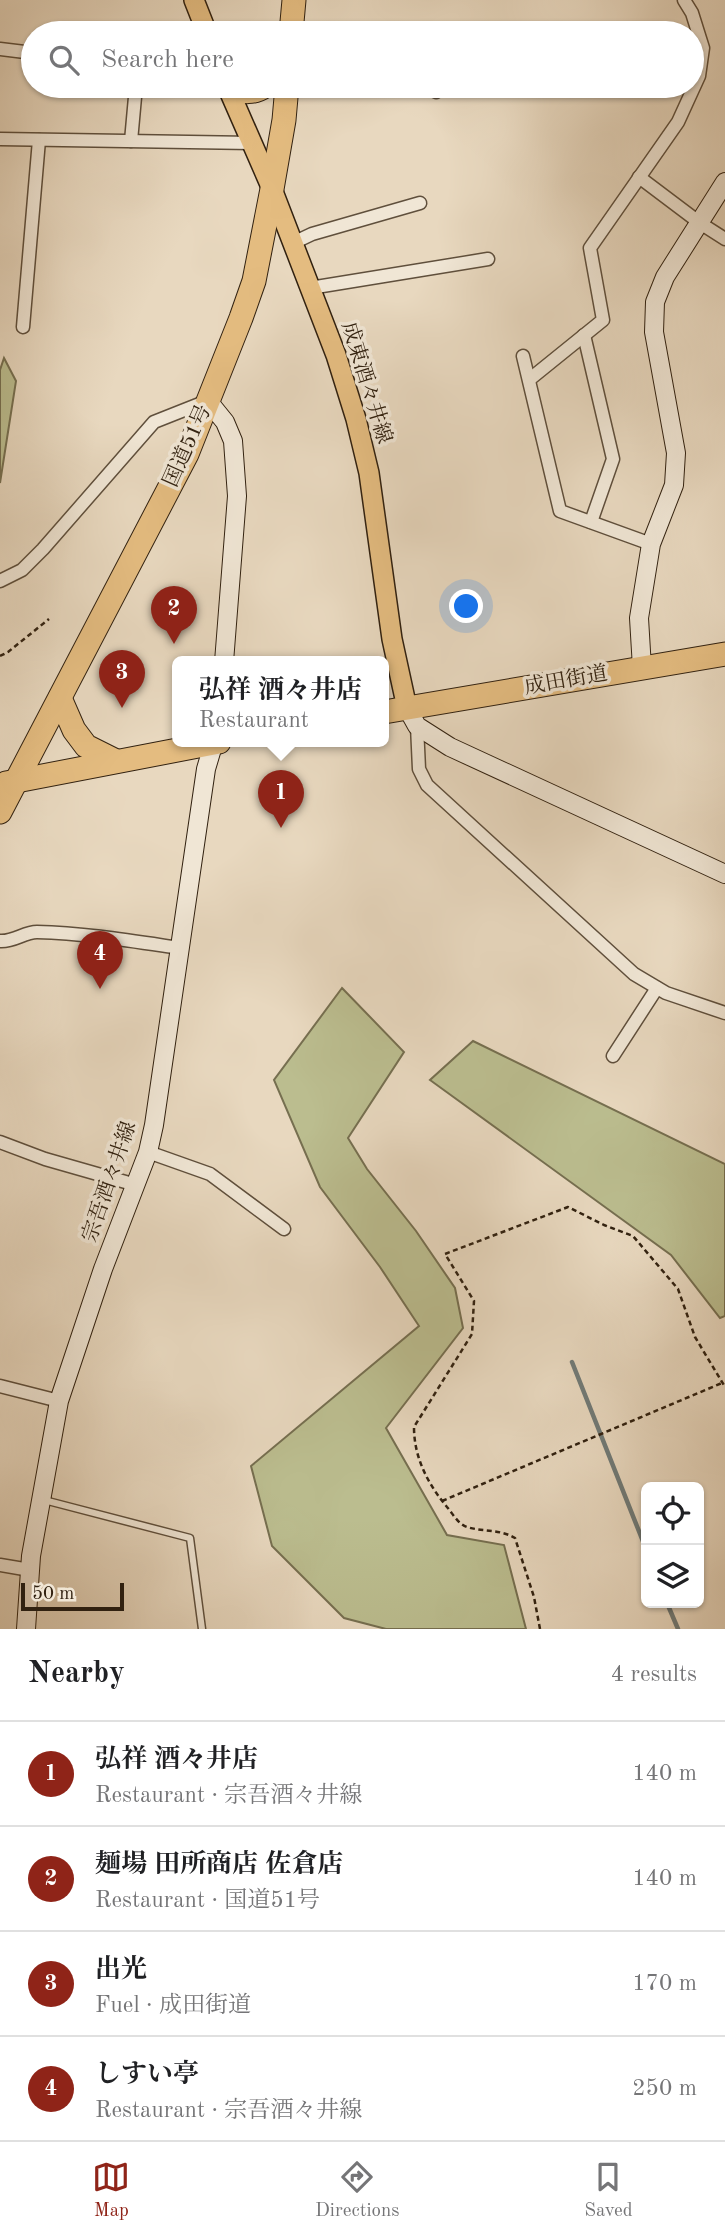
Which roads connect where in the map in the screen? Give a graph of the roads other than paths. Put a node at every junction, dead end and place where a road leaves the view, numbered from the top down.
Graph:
1 (194, 0) edge
2 (293, 0) edge
3 (684, 0) edge
4 (202, 21) edge
5 (292, 21) edge
6 (695, 21) edge
7 (0, 49) edge
8 (21, 52) edge
9 (135, 98) edge
10 (234, 98) edge
11 (286, 98) edge
12 (689, 98) edge
13 (0, 139) edge
14 (38, 140) junction
15 (131, 141) junction
16 (252, 144) junction
17 (639, 177) junction
18 (725, 182) edge
19 (272, 189) junction
20 (420, 202) dead end
21 (700, 223) junction
22 (725, 239) edge
23 (293, 243) junction
24 (488, 259) dead end
25 (310, 288) junction
26 (23, 327) dead end
27 (584, 335) junction
28 (523, 356) dead end
29 (530, 379) junction
30 (208, 401) junction
31 (591, 522) junction
32 (651, 544) junction
33 (0, 581) edge
34 (725, 654) edge
35 (224, 656) edge
36 (642, 668) junction
37 (60, 698) junction
38 (403, 716) edge
39 (193, 747) edge
40 (213, 747) edge
41 (116, 761) junction
42 (8, 783) edge
43 (0, 812) edge
44 (725, 874) edge
45 (0, 941) edge
46 (179, 948) junction
47 (657, 988) junction
48 (725, 1013) edge
49 (612, 1056) dead end
50 (0, 1142) edge
51 (148, 1152) junction
52 (136, 1185) junction
53 (284, 1228) dead end
54 (0, 1386) edge
55 (59, 1401) junction
56 (40, 1499) junction
57 (0, 1565) edge
58 (30, 1570) junction
59 (26, 1629) edge
60 (202, 1629) edge

1 - 4 main road
2 - 5 highway
3 - 6 street
7 - 8 street
9 - 15 street
10 - 16 main road, 成東酒々井線
11 - 19 highway, 国道51号
12 - 17 street
13 - 14 street
14 - 15 street
14 - 26 street
15 - 16 street
16 - 19 main road, 成東酒々井線
17 - 21 street
17 - 27 street
18 - 21 street
19 - 23 main road, 成東酒々井線
19 - 30 highway, 国道51号
20 - 23 street
21 - 22 street
21 - 32 street
23 - 25 main road, 成東酒々井線
24 - 25 street
25 - 38 main road, 成東酒々井線
27 - 29 street
27 - 31 street
28 - 29 street
29 - 31 street
30 - 33 street
30 - 35 street
30 - 37 highway, 国道51号
31 - 32 street
32 - 36 street
34 - 36 highway, 成田街道
36 - 38 highway, 成田街道
37 - 41 highway
37 - 42 highway, 国道51号
38 - 44 street
38 - 47 street
39 - 41 highway
40 - 46 street, 宗吾酒々井線
41 - 42 highway
42 - 43 highway
45 - 46 street
46 - 51 street, 宗吾酒々井線
47 - 48 street
47 - 49 street
50 - 52 street
51 - 52 street, 宗吾酒々井線
51 - 53 street
52 - 55 street, 宗吾酒々井線
54 - 55 street
55 - 56 street, 宗吾酒々井線
56 - 58 street, 宗吾酒々井線
56 - 60 lane
57 - 58 street
58 - 59 street, 宗吾酒々井線

